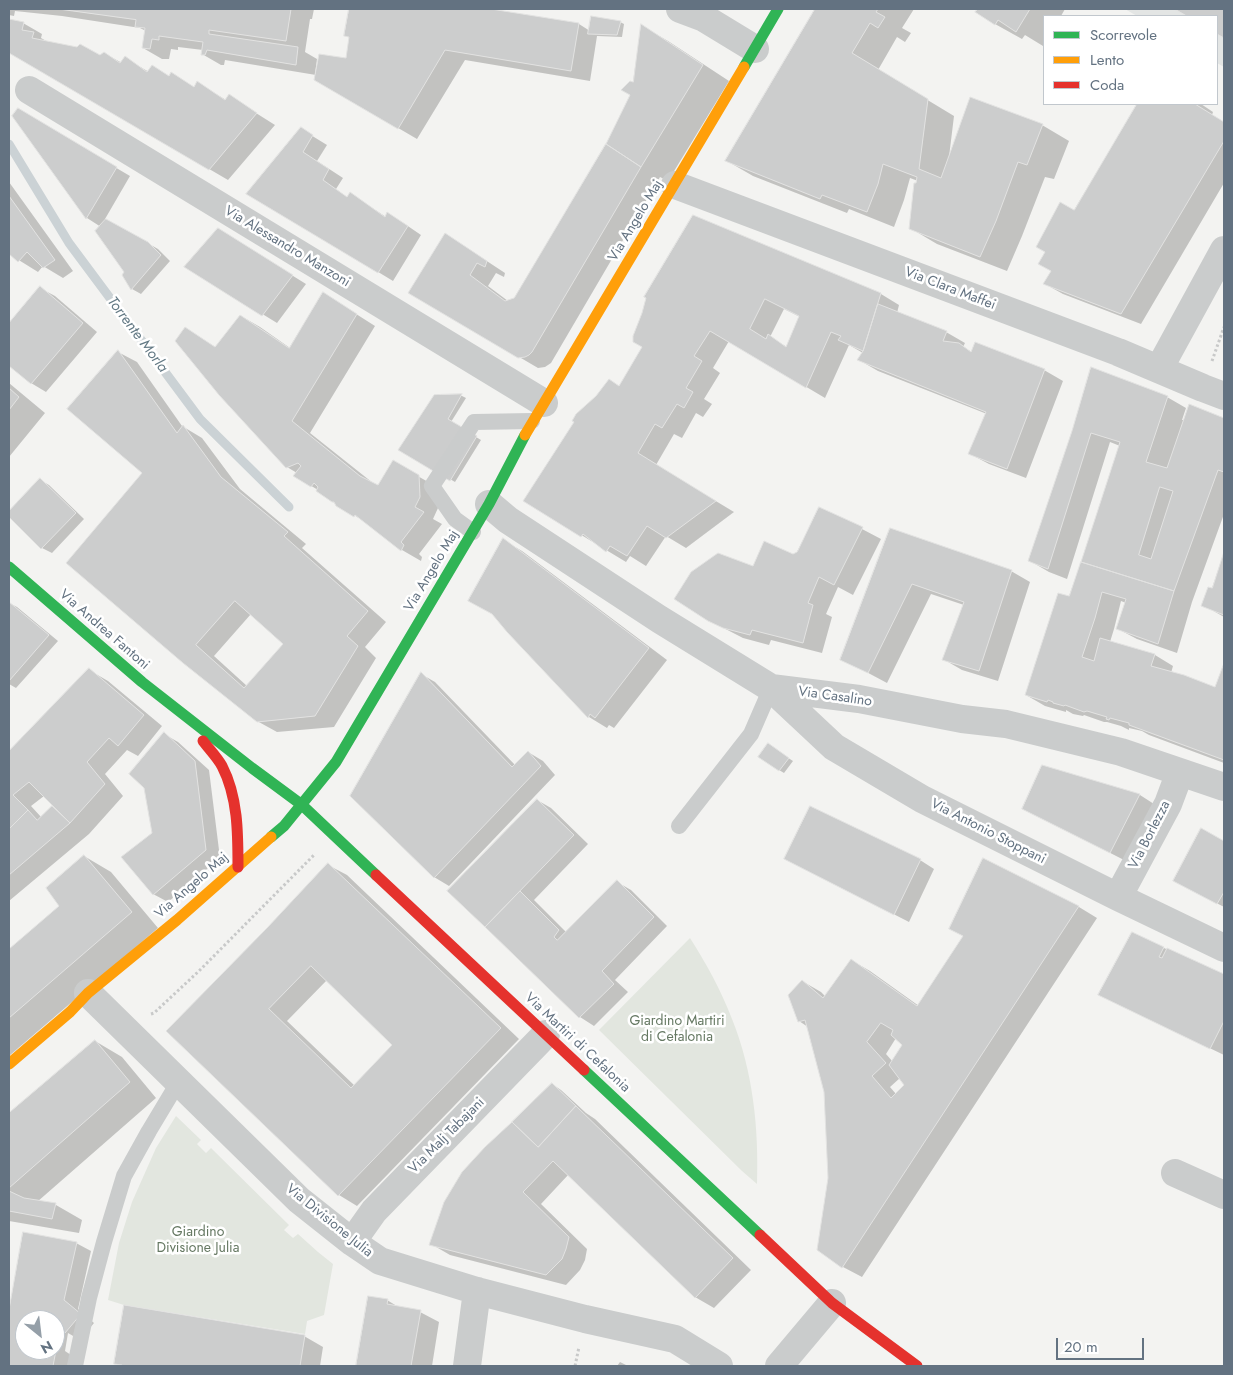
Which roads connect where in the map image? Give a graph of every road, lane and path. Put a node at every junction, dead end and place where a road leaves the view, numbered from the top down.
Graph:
1 (680, 9) edge
2 (778, 9) edge
3 (755, 49) junction
4 (29, 90) dead end
5 (675, 185) junction
6 (1224, 250) edge
7 (1224, 327) edge
8 (1159, 369) junction
9 (1214, 392) edge
10 (538, 412) junction
11 (489, 504) junction
12 (473, 532) junction
13 (9, 566) edge
14 (771, 688) junction
15 (182, 714) junction
16 (1180, 772) junction
17 (1224, 787) edge
18 (302, 805) junction
19 (284, 826) junction
20 (678, 826) dead end
21 (238, 866) junction
22 (1118, 897) junction
23 (1224, 948) edge
24 (88, 993) junction
25 (118, 1023) junction
26 (546, 1034) junction
27 (9, 1064) edge
28 (179, 1081) junction
29 (1175, 1173) dead end
30 (1224, 1195) edge
31 (352, 1242) junction
32 (477, 1291) junction
33 (832, 1303) junction
34 (75, 1366) edge
35 (468, 1366) edge
36 (719, 1366) edge
37 (779, 1366) edge
38 (917, 1366) edge

1 - 3 street
2 - 3 main road, Via Angelo Maj
3 - 5 main road, Via Angelo Maj
4 - 10 street, Via Alessandro Manzoni
5 - 8 street, Via Clara Maffei
5 - 10 main road, Via Angelo Maj
6 - 8 street
7 - 9 path
8 - 9 street, Via Clara Maffei
10 - 11 main road, Via Angelo Maj
10 - 12 lane
11 - 12 main road, Via Angelo Maj
11 - 14 street, Via Casalino
12 - 18 main road, Via Angelo Maj
13 - 15 main road, Via Andrea Fantoni
14 - 16 street, Via Casalino
14 - 20 lane
14 - 22 street, Via Antonio Stoppani
15 - 18 main road, Via Andrea Fantoni
15 - 21 main road, Via Andrea Fantoni
16 - 17 street, Via Casalino
16 - 22 street, Via Borlezza
18 - 19 main road, Via Angelo Maj
18 - 26 main road, Via Martiri di Cefalonia
19 - 21 main road, Via Angelo Maj
19 - 25 path
21 - 24 main road, Via Angelo Maj
22 - 23 street, Via Antonio Stoppani
24 - 25 street, Via Divisione Julia
24 - 27 main road, Via Angelo Maj
25 - 28 street, Via Divisione Julia
26 - 31 street, Via Malj Tabajani
26 - 33 main road, Via Martiri di Cefalonia
28 - 31 street, Via Divisione Julia
28 - 34 lane
29 - 30 street
31 - 32 street, Via Divisione Julia
32 - 35 street
32 - 36 street, Via Divisione Julia
33 - 37 street
33 - 38 main road, Via Martiri di Cefalonia

